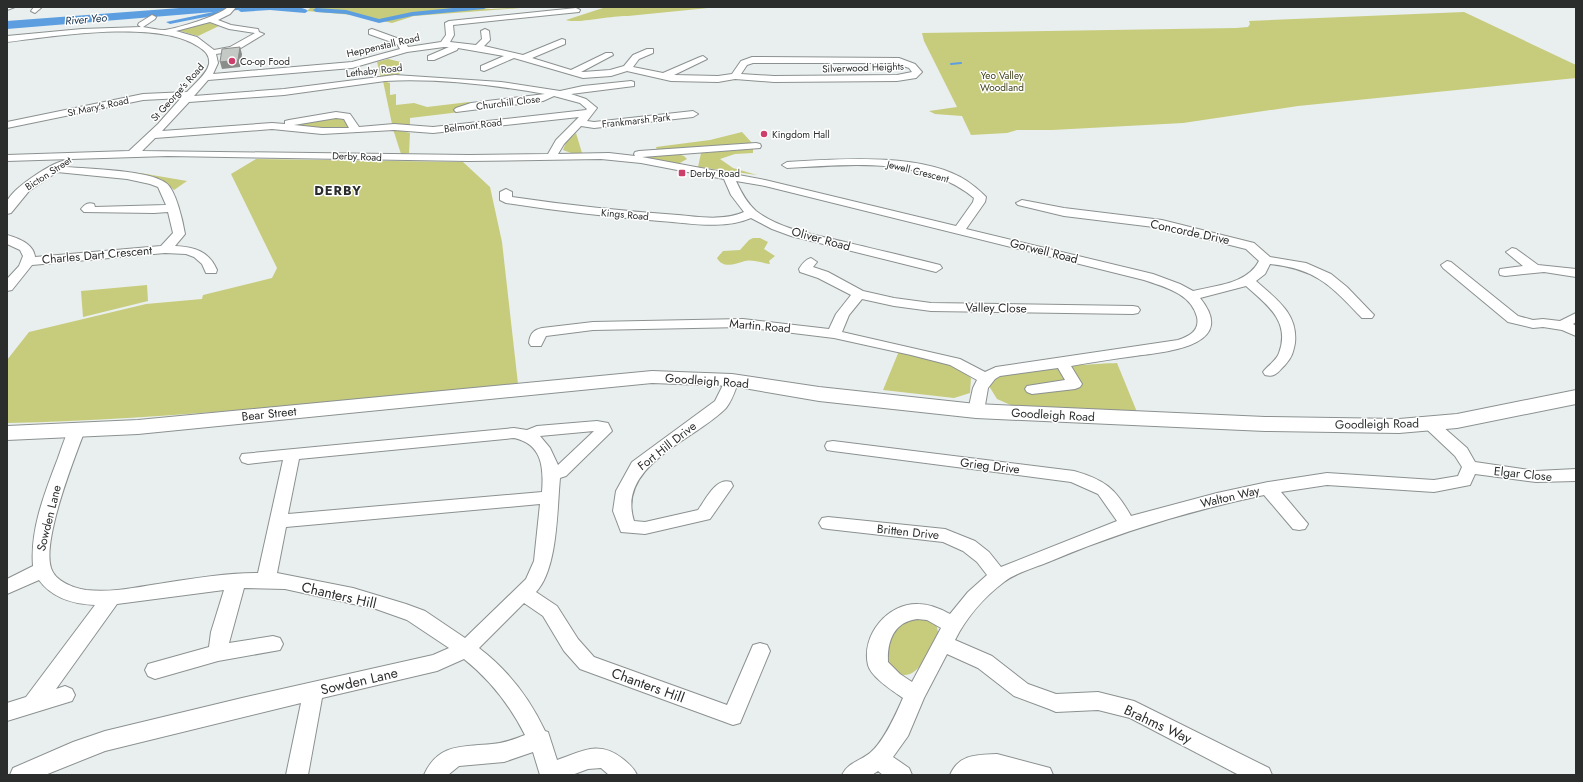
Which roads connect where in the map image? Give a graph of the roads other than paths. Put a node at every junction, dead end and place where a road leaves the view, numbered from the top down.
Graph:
1 (11, 7) edge
2 (7, 8) edge
3 (231, 8) edge
4 (576, 10) dead end
5 (152, 17) dead end
6 (211, 20) junction
7 (96, 27) dead end
8 (138, 27) junction
9 (486, 31) dead end
10 (165, 32) junction
11 (372, 32) dead end
12 (7, 39) edge
13 (562, 42) dead end
14 (444, 44) junction
15 (461, 45) junction
16 (478, 48) junction
17 (406, 50) junction
18 (650, 51) dead end
19 (212, 53) junction
20 (513, 55) junction
21 (609, 55) dead end
22 (431, 58) dead end
23 (524, 58) junction
24 (703, 59) dead end
25 (484, 68) dead end
26 (627, 68) junction
27 (572, 73) junction
28 (207, 76) junction
29 (735, 76) junction
30 (664, 77) junction
31 (631, 84) dead end
32 (560, 93) junction
33 (188, 97) junction
34 (460, 110) dead end
35 (589, 113) junction
36 (693, 114) dead end
37 (579, 123) junction
38 (7, 125) edge
39 (272, 126) junction
40 (356, 130) junction
41 (152, 135) junction
42 (756, 146) dead end
43 (691, 151) junction
44 (132, 154) junction
45 (76, 155) junction
46 (600, 156) junction
47 (551, 157) junction
48 (7, 158) edge
49 (787, 165) dead end
50 (684, 168) junction
51 (55, 169) junction
52 (729, 177) junction
53 (506, 192) dead end
54 (1022, 203) dead end
55 (90, 206) dead end
56 (171, 208) junction
57 (7, 211) edge
58 (752, 213) junction
59 (959, 230) junction
60 (7, 239) edge
61 (165, 249) junction
62 (1512, 252) dead end
63 (1266, 260) junction
64 (30, 261) junction
65 (811, 262) dead end
66 (1447, 265) dead end
67 (936, 268) dead end
68 (1535, 269) junction
69 (211, 270) dead end
70 (1505, 272) dead end
71 (1576, 273) edge
72 (1248, 281) junction
73 (7, 287) edge
74 (1477, 290) junction
75 (1459, 291) dead end
76 (859, 294) junction
77 (1191, 296) junction
78 (1133, 310) dead end
79 (1367, 315) dead end
80 (1573, 325) edge
81 (834, 334) junction
82 (536, 343) dead end
83 (1062, 362) junction
84 (1270, 372) dead end
85 (985, 378) junction
86 (732, 380) junction
87 (531, 389) joint
88 (1032, 389) dead end
89 (1576, 397) edge
90 (976, 411) junction
91 (1428, 423) junction
92 (77, 430) junction
93 (7, 433) edge
94 (529, 436) junction
95 (834, 446) dead end
96 (292, 454) junction
97 (248, 458) dead end
98 (1470, 467) junction
99 (552, 473) junction
100 (1576, 475) edge
101 (725, 486) dead end
102 (1268, 488) junction
103 (550, 497) junction
104 (278, 521) junction
105 (828, 523) dead end
106 (1127, 524) junction
107 (1299, 524) dead end
108 (42, 570) junction
109 (998, 576) junction
110 (266, 580) junction
111 (236, 582) junction
112 (7, 587) edge
113 (522, 592) junction
114 (111, 598) junction
115 (948, 634) junction
116 (273, 644) dead end
117 (467, 648) junction
118 (760, 651) dead end
119 (218, 653) junction
120 (155, 670) dead end
121 (313, 692) junction
122 (915, 694) junction
123 (66, 695) dead end
124 (34, 703) junction
125 (7, 712) edge
126 (540, 739) junction
127 (879, 759) junction
128 (32, 773) edge
129 (551, 774) edge
130 (297, 775) edge
131 (434, 775) edge
132 (626, 775) edge
133 (853, 775) edge
134 (901, 775) edge
135 (961, 775) edge
136 (1042, 775) edge
137 (1261, 775) edge

1 - 2 street
3 - 6 street
4 - 14 street
5 - 8 street
6 - 10 street
6 - 19 street
7 - 8 street
8 - 10 street, St George's Road
8 - 12 street, St George's Road
9 - 16 street
10 - 19 street, St George's Road
11 - 17 street
13 - 23 street
14 - 15 street, Heppenstall Road
14 - 17 street, Heppenstall Road
15 - 16 street, Heppenstall Road
15 - 22 street
16 - 20 street, Heppenstall Road
17 - 28 street, Heppenstall Road
18 - 26 street
19 - 28 street, St George's Road
20 - 23 street, Heppenstall Road
20 - 25 street
21 - 27 street
23 - 27 street, Heppenstall Road
24 - 30 street
26 - 27 street, Heppenstall Road
26 - 30 street
28 - 33 street, St George's Road
29 - 29 street, Silverwood Heights
29 - 30 street
31 - 32 street, Churchill Close
32 - 33 street, Lethaby Road
32 - 34 street, Churchill Close
32 - 35 street
33 - 38 street, St Mary's Road
33 - 41 street, St George's Road
35 - 37 street
35 - 40 street, Belmont Road
36 - 37 street, Frankmarsh Park
37 - 47 street
39 - 40 street, Belmont Road
39 - 40 street, Belmont Road
39 - 41 street, Belmont Road
41 - 44 street, St George's Road
42 - 43 street, Derby Road
43 - 46 street, Derby Road
43 - 50 street
44 - 45 street, Derby Road
44 - 47 street, Derby Road
45 - 48 street, Derby Road
45 - 51 street, Bicton Street
46 - 47 street, Derby Road
46 - 50 street, Gorwell Road
49 - 59 street, Jewell Crescent
50 - 52 street, Gorwell Road
51 - 56 street, Charles Dart Crescent
51 - 57 street, Bicton Street
52 - 58 street, Oliver Road
52 - 59 street, Gorwell Road
53 - 58 street, Kings Road
54 - 63 street, Concorde Drive
55 - 56 street
56 - 61 street, Charles Dart Crescent
58 - 67 street, Oliver Road
59 - 77 street, Gorwell Road
60 - 64 street
61 - 64 street, Charles Dart Crescent
61 - 69 street
62 - 68 street
63 - 72 street
63 - 79 street
64 - 73 street
65 - 76 street, Valley Close
66 - 74 street
68 - 70 street
68 - 71 street
72 - 77 street
72 - 84 street
74 - 75 street
74 - 80 street
76 - 78 street, Valley Close
76 - 81 street
77 - 83 street, Gorwell Road
81 - 82 street, Martin Road
81 - 85 street, Martin Road
83 - 85 street, Gorwell Road
83 - 88 street
85 - 90 street
86 - 87 street, Goodleigh Road
86 - 90 street, Goodleigh Road
86 - 101 street, Fort Hill Drive
87 - 92 street, Bear Street
89 - 91 street, Goodleigh Road
90 - 91 street, Goodleigh Road
91 - 98 street
92 - 93 street, Bear Street
92 - 108 street, Sowden Lane
94 - 96 street
94 - 99 street
94 - 99 street
95 - 106 street, Grieg Drive
96 - 97 street
96 - 104 street
98 - 100 street, Elgar Close
98 - 102 street, Walton Way
99 - 103 street
102 - 106 street, Walton Way
102 - 107 street
103 - 104 street
103 - 113 street
104 - 110 street
105 - 109 street, Britten Drive
106 - 109 street, Walton Way
108 - 112 street
108 - 114 street, Chanters Hill
109 - 115 street, Walton Way
110 - 111 street, Chanters Hill
110 - 117 street, Chanters Hill
111 - 114 street, Chanters Hill
111 - 119 street
113 - 117 street
113 - 118 street, Chanters Hill
114 - 124 street
115 - 122 street, Walton Way
115 - 122 street
115 - 137 street, Brahms Way
116 - 119 street
117 - 121 street, Sowden Lane
117 - 126 street
119 - 120 street
121 - 128 street, Sowden Lane
121 - 130 street
122 - 127 street, Walton Way
123 - 124 street
124 - 125 street
126 - 129 street
126 - 131 street
127 - 133 street
127 - 134 street
129 - 132 street
135 - 136 street

